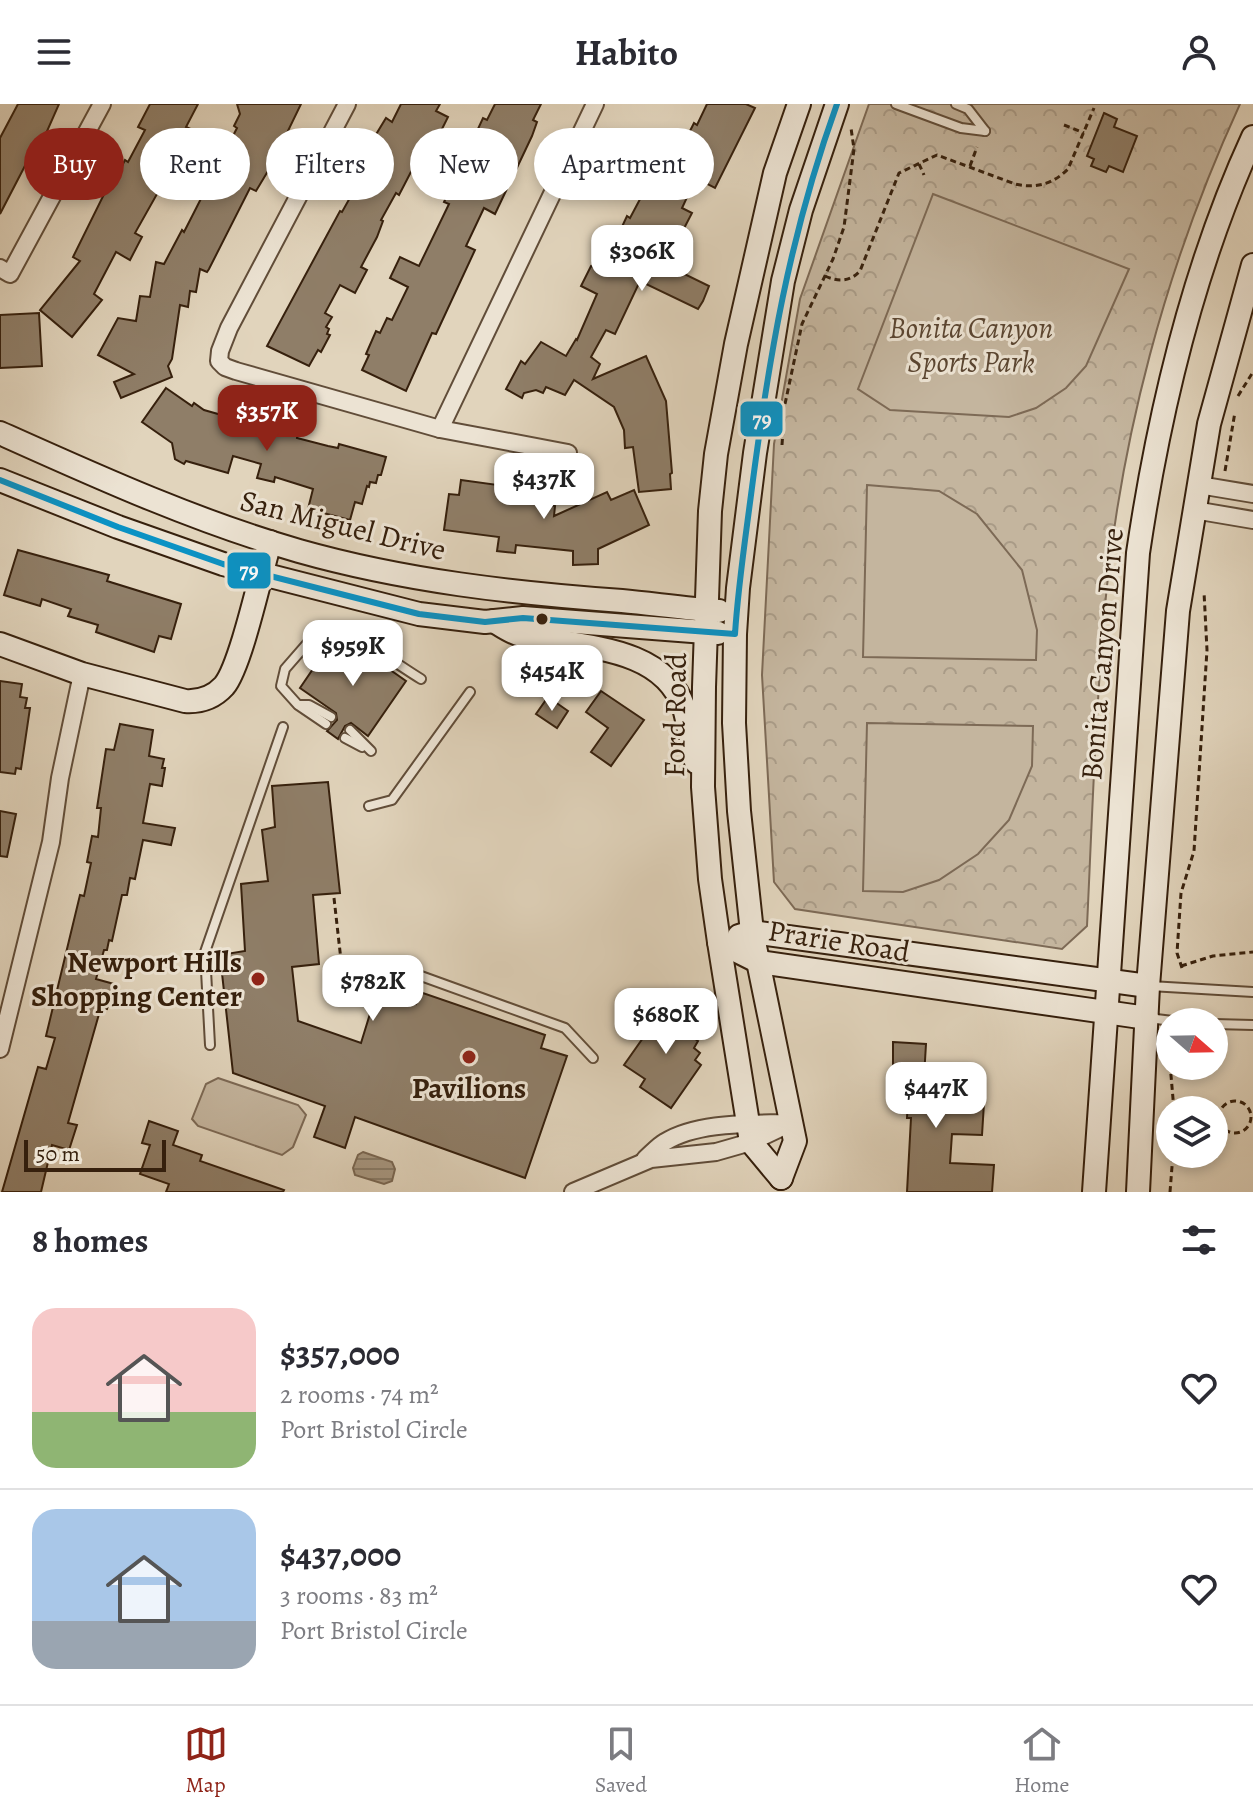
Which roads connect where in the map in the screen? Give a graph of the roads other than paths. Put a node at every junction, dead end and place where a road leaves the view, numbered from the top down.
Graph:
1 (102, 104) edge
2 (347, 104) edge
3 (595, 104) edge
4 (799, 104) edge
5 (837, 104) edge
6 (896, 104) edge
7 (956, 104) edge
8 (1253, 137) edge
9 (1253, 265) edge
10 (5, 271) edge
11 (440, 429) junction
12 (0, 433) edge
13 (568, 453) dead end
14 (0, 480) edge
15 (1199, 485) junction
16 (1253, 494) edge
17 (1194, 510) junction
18 (1253, 520) edge
19 (270, 542) junction
20 (260, 574) junction
21 (736, 612) junction
22 (494, 621) junction
23 (707, 621) junction
24 (735, 634) junction
25 (0, 644) edge
26 (82, 674) junction
27 (421, 679) dead end
28 (470, 692) dead end
29 (329, 721) dead end
30 (283, 727) dead end
31 (348, 734) dead end
32 (371, 751) dead end
33 (703, 787) junction
34 (369, 806) dead end
35 (752, 932) junction
36 (719, 942) junction
37 (759, 962) junction
38 (391, 964) road end
39 (1107, 980) junction
40 (1148, 986) junction
41 (1253, 992) edge
42 (1105, 1010) junction
43 (1147, 1018) junction
44 (1156, 1019) edge
45 (1228, 1024) edge
46 (1253, 1025) edge
47 (210, 1045) dead end
48 (0, 1049) edge
49 (593, 1058) dead end
50 (791, 1123) junction
51 (750, 1133) junction
52 (641, 1162) junction
53 (782, 1185) edge
54 (573, 1192) edge
55 (1094, 1192) edge
56 (1138, 1192) edge

1 - 10 street
2 - 11 street
3 - 11 street
4 - 23 main road, Ford Road
5 - 21 main road, Ford Road
6 - 7 lane
8 - 39 main road, Bonita Canyon Drive
9 - 15 main road
11 - 13 street
12 - 19 main road, San Miguel Drive
14 - 20 main road, San Miguel Drive
15 - 16 street
15 - 17 main road
17 - 18 street
17 - 40 main road
19 - 20 main road
19 - 23 main road, San Miguel Drive
20 - 22 main road, San Miguel Drive
20 - 26 main road
21 - 23 main road, San Miguel Drive
21 - 24 main road, Ford Road
22 - 23 main road, San Miguel Drive
22 - 33 main road
23 - 24 main road, San Miguel Drive
23 - 33 main road, Ford Road
24 - 35 main road, Ford Road
25 - 26 main road
26 - 48 street
27 - 29 lane
28 - 34 lane
30 - 47 lane
31 - 32 lane
33 - 36 main road, Ford Road
35 - 36 main road, Prarie Road
35 - 37 main road, Ford Road
35 - 39 main road, Prarie Road
36 - 37 main road, Prarie Road
36 - 51 main road, Ford Road
37 - 42 main road, Prarie Road
37 - 50 main road, Ford Road
38 - 49 lane
39 - 40 main road, Prarie Road
39 - 42 main road, Bonita Canyon Drive
40 - 41 lane
40 - 43 main road
42 - 43 main road, Prarie Road
42 - 55 main road, Bonita Canyon Drive
43 - 44 lane
43 - 56 main road
45 - 46 lane
50 - 51 street
50 - 53 main road, Ford Road
51 - 52 street
51 - 52 street
51 - 53 main road, Ford Road
52 - 54 street

